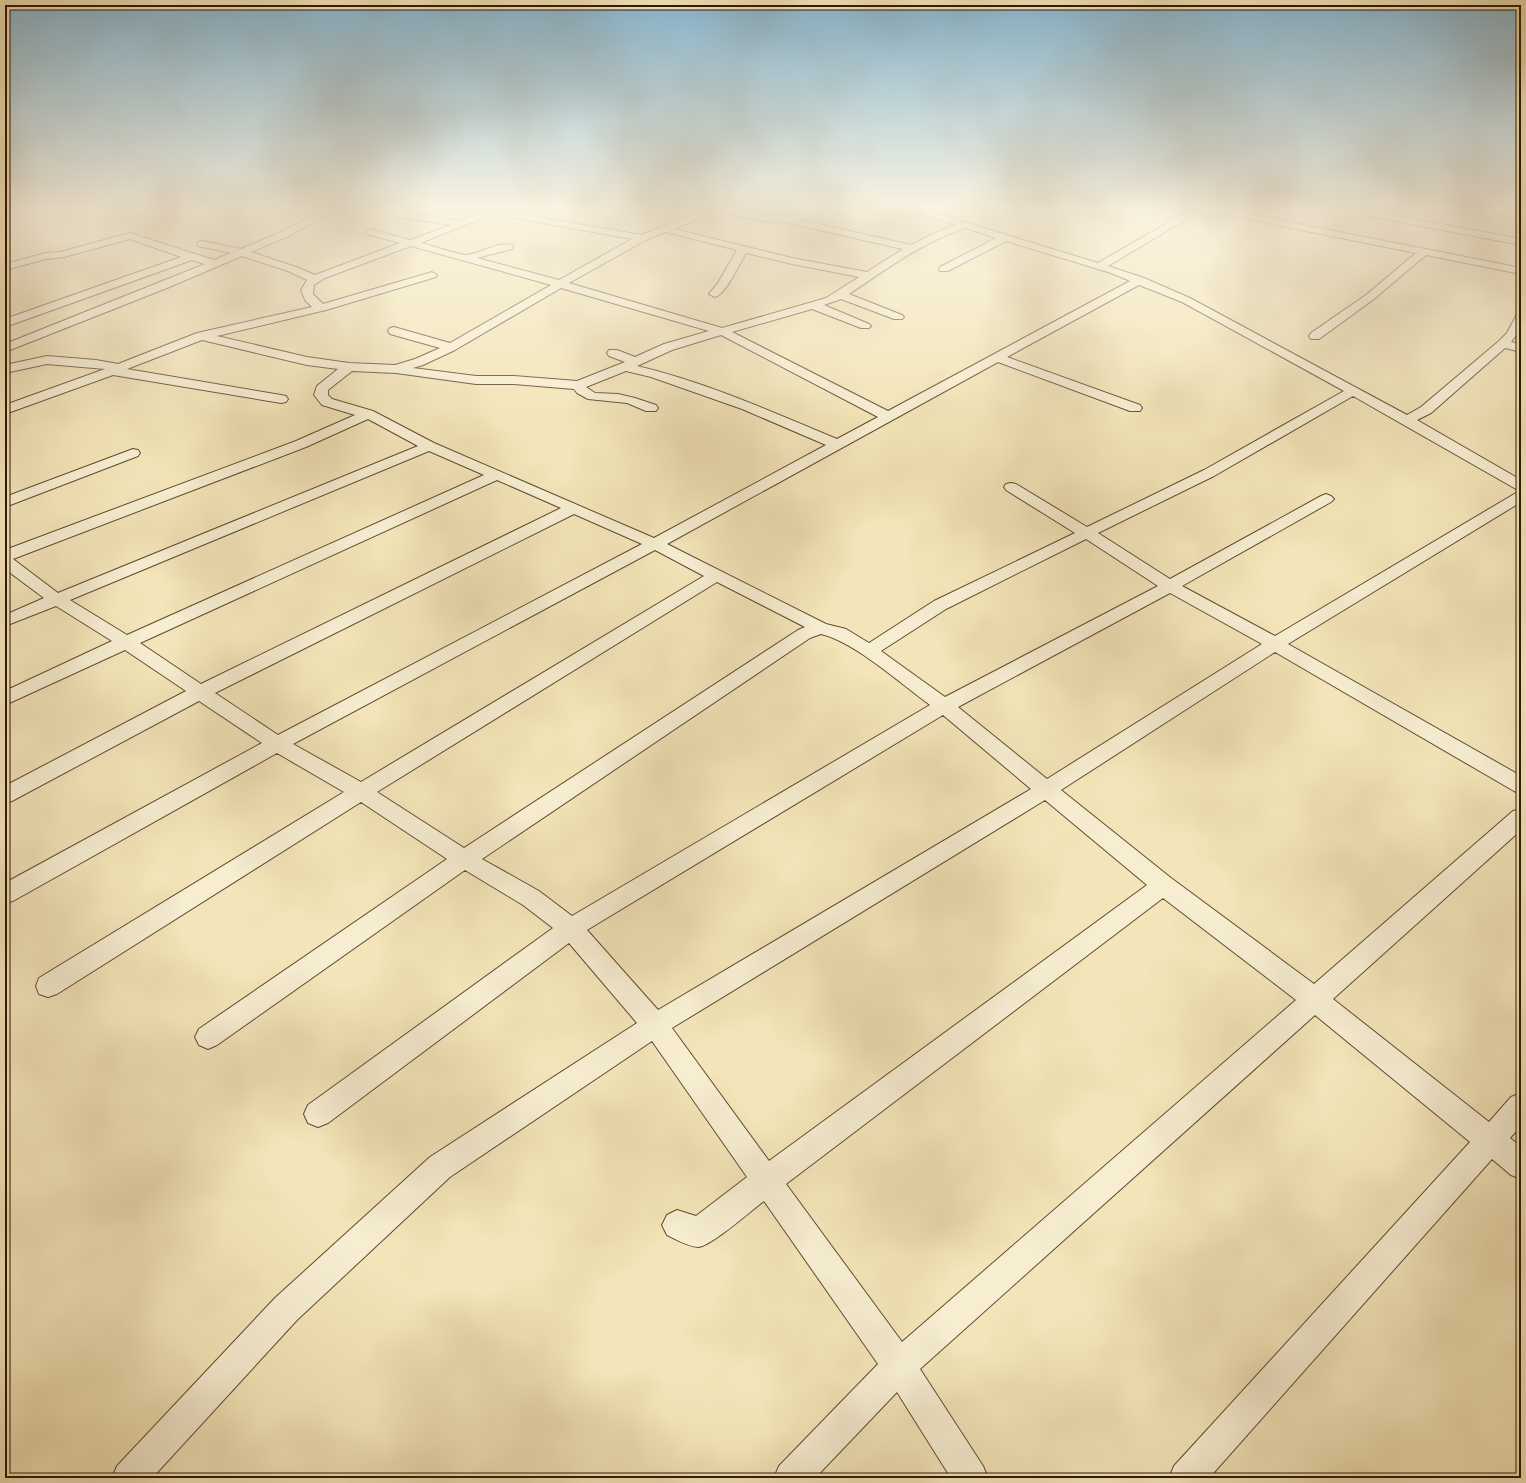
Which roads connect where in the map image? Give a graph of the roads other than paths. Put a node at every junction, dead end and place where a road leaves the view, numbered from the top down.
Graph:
1 (124, 280) edge
2 (176, 280) edge
3 (313, 280) edge
4 (415, 280) edge
5 (546, 280) edge
6 (567, 280) edge
7 (725, 280) edge
8 (862, 280) edge
9 (1140, 280) joint
10 (1390, 280) edge
11 (560, 284) junction
12 (715, 294) dead end
13 (841, 295) junction
14 (815, 306) junction
15 (322, 308) junction
16 (1521, 316) edge
17 (898, 317) dead end
18 (6, 322) edge
19 (865, 326) dead end
20 (721, 331) junction
21 (394, 332) dead end
22 (201, 336) junction
23 (1315, 336) dead end
24 (1503, 344) junction
25 (451, 347) junction
26 (5, 348) edge
27 (1521, 348) edge
28 (613, 353) dead end
29 (997, 358) junction
30 (18, 365) junction
31 (630, 365) junction
32 (349, 367) junction
33 (5, 369) edge
34 (115, 369) junction
35 (396, 369) junction
36 (578, 386) junction
37 (1353, 391) junction
38 (281, 399) dead end
39 (650, 408) dead end
40 (1135, 408) dead end
41 (5, 410) edge
42 (368, 414) junction
43 (889, 417) junction
44 (1407, 420) junction
45 (837, 444) junction
46 (429, 446) junction
47 (133, 453) dead end
48 (496, 475) junction
49 (1521, 486) edge
50 (1010, 487) dead end
51 (1521, 496) edge
52 (1326, 499) dead end
53 (5, 502) edge
54 (574, 508) junction
55 (1087, 532) junction
56 (654, 544) junction
57 (5, 556) edge
58 (5, 561) edge
59 (717, 575) junction
60 (1170, 586) junction
61 (56, 599) junction
62 (5, 620) edge
63 (820, 628) junction
64 (126, 642) junction
65 (1275, 644) junction
66 (869, 651) junction
67 (202, 692) junction
68 (5, 699) edge
69 (944, 706) junction
70 (277, 744) junction
71 (1521, 786) edge
72 (1047, 788) junction
73 (361, 792) junction
74 (5, 795) edge
75 (1521, 817) edge
76 (464, 859) junction
77 (1163, 885) junction
78 (5, 894) edge
79 (571, 928) junction
80 (48, 986) dead end
81 (1314, 999) junction
82 (655, 1025) junction
83 (208, 1037) dead end
84 (1521, 1106) edge
85 (318, 1114) dead end
86 (1491, 1141) junction
87 (1521, 1165) edge
88 (767, 1180) junction
89 (677, 1225) dead end
90 (899, 1366) junction
91 (129, 1478) edge
92 (791, 1478) edge
93 (971, 1478) edge
94 (1186, 1478) edge

1 - 18 street
2 - 26 street
3 - 15 street
4 - 15 street
5 - 11 street
6 - 11 street
7 - 12 street
8 - 13 street
9 - 29 street
9 - 37 street
10 - 23 street
11 - 20 street
11 - 25 street
13 - 14 street
13 - 17 street
14 - 19 street
14 - 20 street
15 - 22 street
16 - 24 street
20 - 31 street
20 - 43 street
21 - 25 street
22 - 32 street
22 - 34 street
24 - 27 street
24 - 44 street
25 - 35 street
26 - 30 street
28 - 31 street
29 - 40 street
29 - 43 street
30 - 33 street
30 - 34 street
31 - 36 street
31 - 45 street
32 - 35 street
32 - 42 street
34 - 38 street
34 - 41 street
35 - 36 street
36 - 39 street
37 - 44 street
37 - 55 street
42 - 46 street
42 - 57 street
43 - 45 street
44 - 49 street
45 - 56 street
46 - 48 street
46 - 61 street
47 - 53 street
48 - 54 street
48 - 64 street
50 - 55 street
51 - 65 street
52 - 60 street
54 - 56 street
54 - 67 street
55 - 60 street
55 - 66 street
56 - 59 street
56 - 70 street
58 - 61 street
59 - 63 street
59 - 73 street
60 - 65 street
60 - 69 street
61 - 62 street
61 - 64 street
63 - 66 street
63 - 76 street
64 - 67 street
64 - 68 street
65 - 71 street
65 - 72 street
66 - 69 street
67 - 70 street
67 - 74 street
69 - 72 street
69 - 79 street
70 - 73 street
70 - 78 street
72 - 77 street
72 - 82 street
73 - 76 street
73 - 80 street
75 - 81 street
76 - 79 street
76 - 83 street
77 - 81 street
77 - 88 street
79 - 82 street
79 - 85 street
81 - 86 street
81 - 90 street
82 - 88 street
82 - 91 street
84 - 86 street
86 - 87 street
86 - 94 street
88 - 89 street
88 - 90 street
90 - 92 street
90 - 93 street

